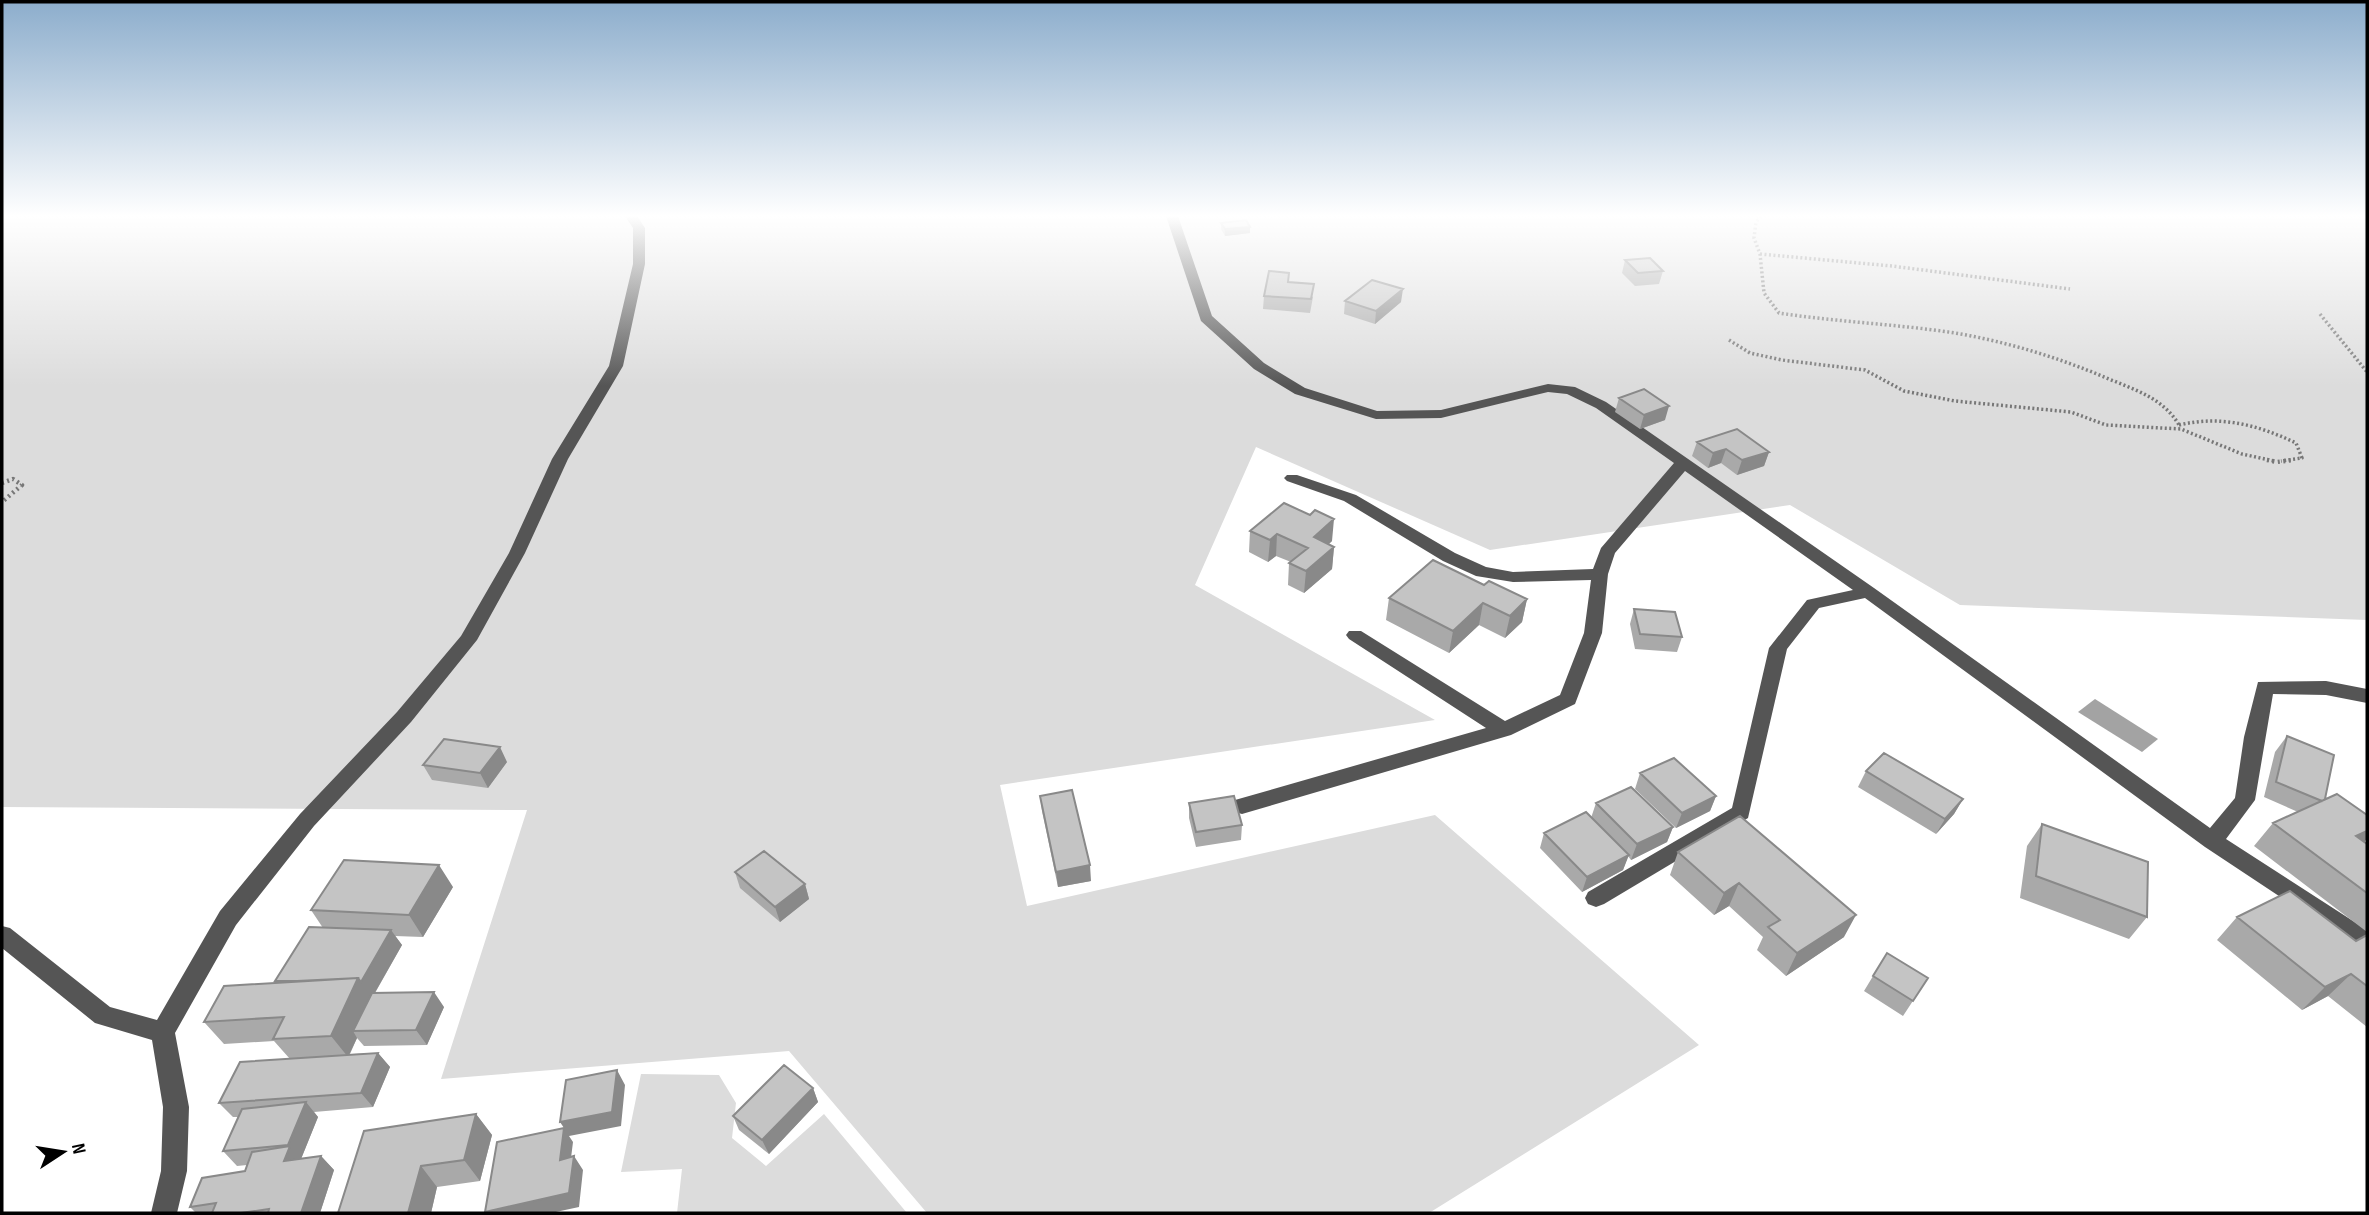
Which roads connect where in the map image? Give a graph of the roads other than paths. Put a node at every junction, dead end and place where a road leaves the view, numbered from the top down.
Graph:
1 (637, 273) edge
2 (1191, 273) edge
3 (1682, 463) junction
4 (1292, 478) dead end
5 (1600, 574) junction
6 (1868, 592) junction
7 (1355, 635) dead end
8 (2367, 696) edge
9 (1504, 730) junction
10 (1242, 806) dead end
11 (2212, 841) junction
12 (1596, 898) dead end
13 (2, 935) edge
14 (2367, 943) edge
15 (163, 1032) junction
16 (164, 1213) edge

1 - 15 street
2 - 3 street
3 - 5 street
3 - 6 street
4 - 5 street
5 - 9 street
6 - 11 street
6 - 12 street
7 - 9 street
8 - 11 street
9 - 10 street
11 - 14 street
13 - 15 street
15 - 16 street

